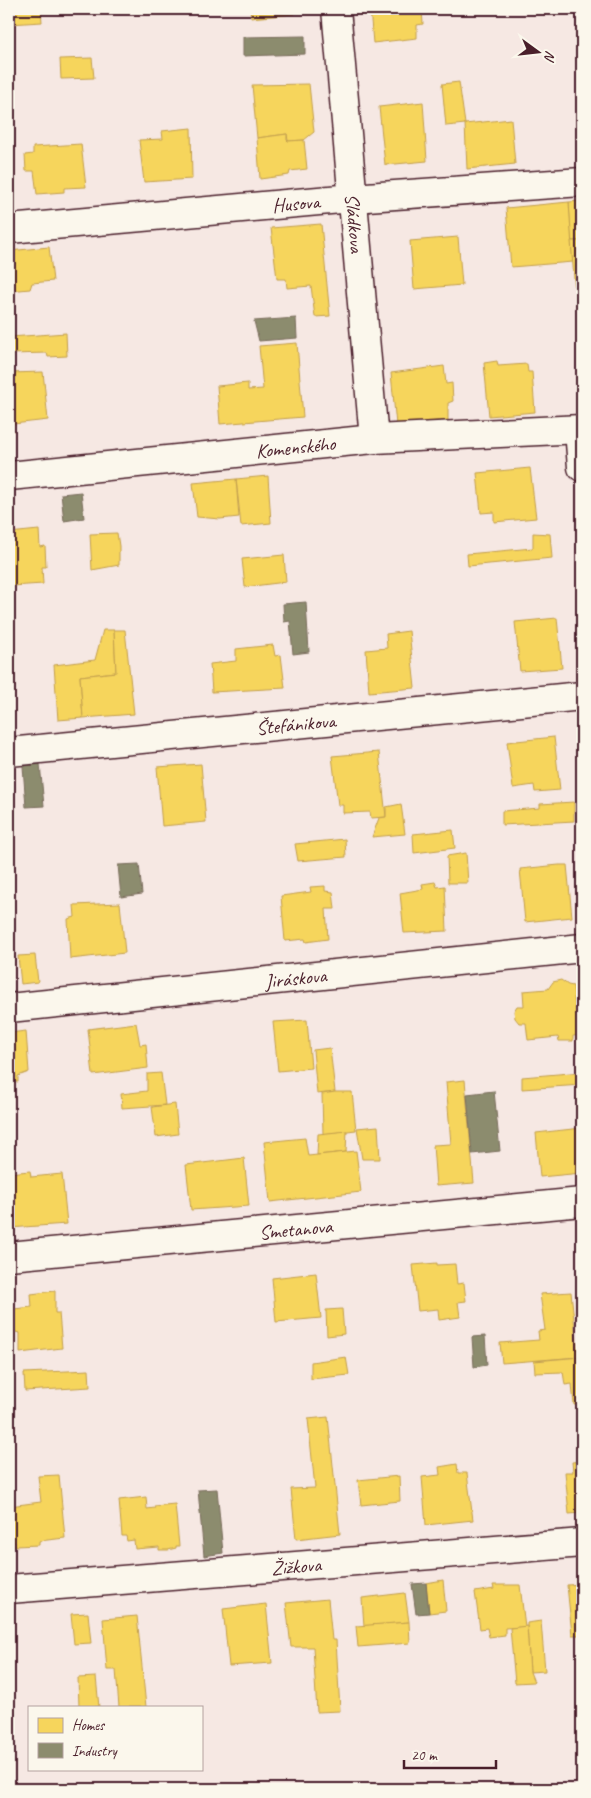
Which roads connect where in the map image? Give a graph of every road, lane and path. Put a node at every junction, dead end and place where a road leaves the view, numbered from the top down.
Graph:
1 (336, 9) edge
2 (582, 182) edge
3 (352, 198) junction
4 (9, 229) edge
5 (581, 430) edge
6 (374, 439) junction
7 (582, 467) edge
8 (9, 476) edge
9 (582, 696) edge
10 (9, 752) edge
11 (582, 948) edge
12 (9, 1008) edge
13 (582, 1202) edge
14 (9, 1256) edge
15 (582, 1542) edge
16 (9, 1589) edge

1 - 3 street, Sládkova
2 - 3 street, Husova
3 - 4 street, Husova
3 - 6 street, Sládkova
5 - 6 street, Komenského
5 - 7 street
6 - 8 street, Komenského
9 - 10 street, Štefánikova
11 - 12 street, Jiráskova
13 - 14 street, Smetanova
15 - 16 street, Žižkova

